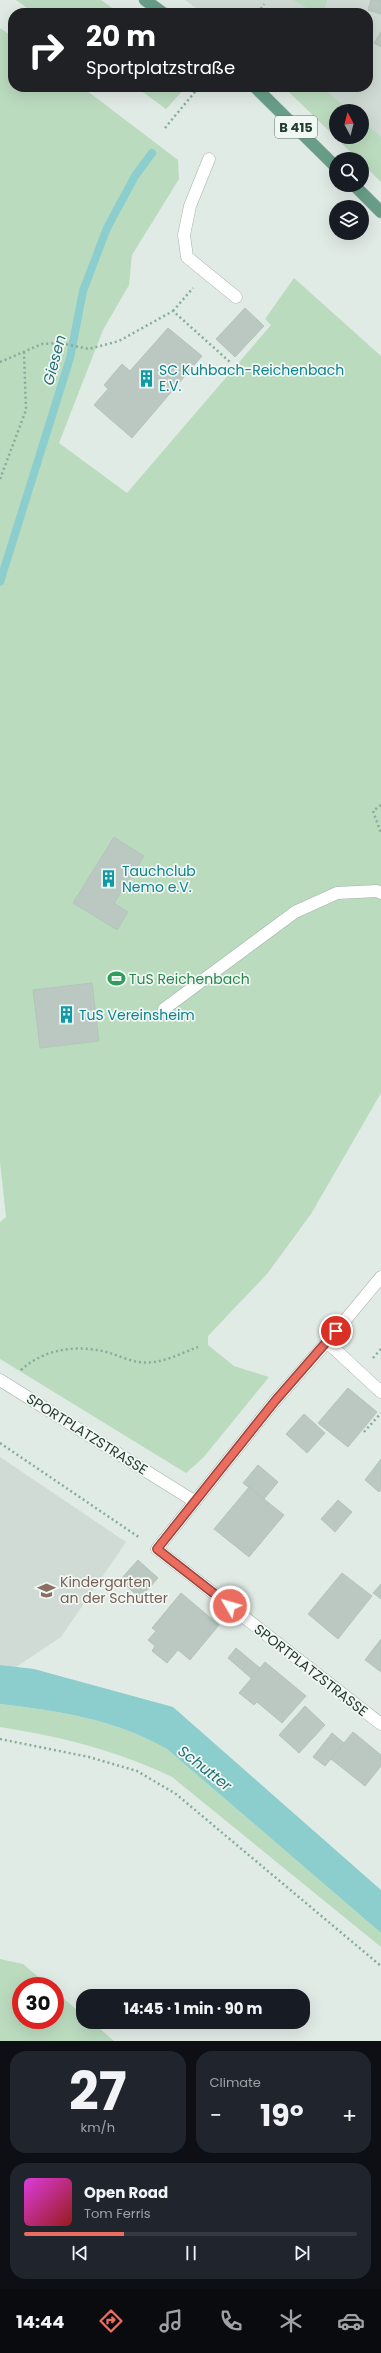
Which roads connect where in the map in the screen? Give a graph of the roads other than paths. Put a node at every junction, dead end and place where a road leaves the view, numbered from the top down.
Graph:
1 (145, 0) edge
2 (156, 8) edge
3 (260, 92) edge
4 (209, 159) dead end
5 (329, 160) edge
6 (361, 192) edge
7 (381, 212) edge
8 (236, 297) dead end
9 (381, 893) edge
10 (164, 1009) dead end
11 (381, 1277) edge
12 (328, 1342) junction
13 (3, 1382) edge
14 (381, 1392) edge
15 (194, 1502) junction
16 (381, 1724) edge

1 - 2 main road
3 - 5 main road, B 415
4 - 8 street
6 - 7 main road
9 - 10 street
11 - 12 street
12 - 14 street
12 - 15 street
13 - 15 street, SPORTPLATZSTRASSE
15 - 16 street, SPORTPLATZSTRASSE

